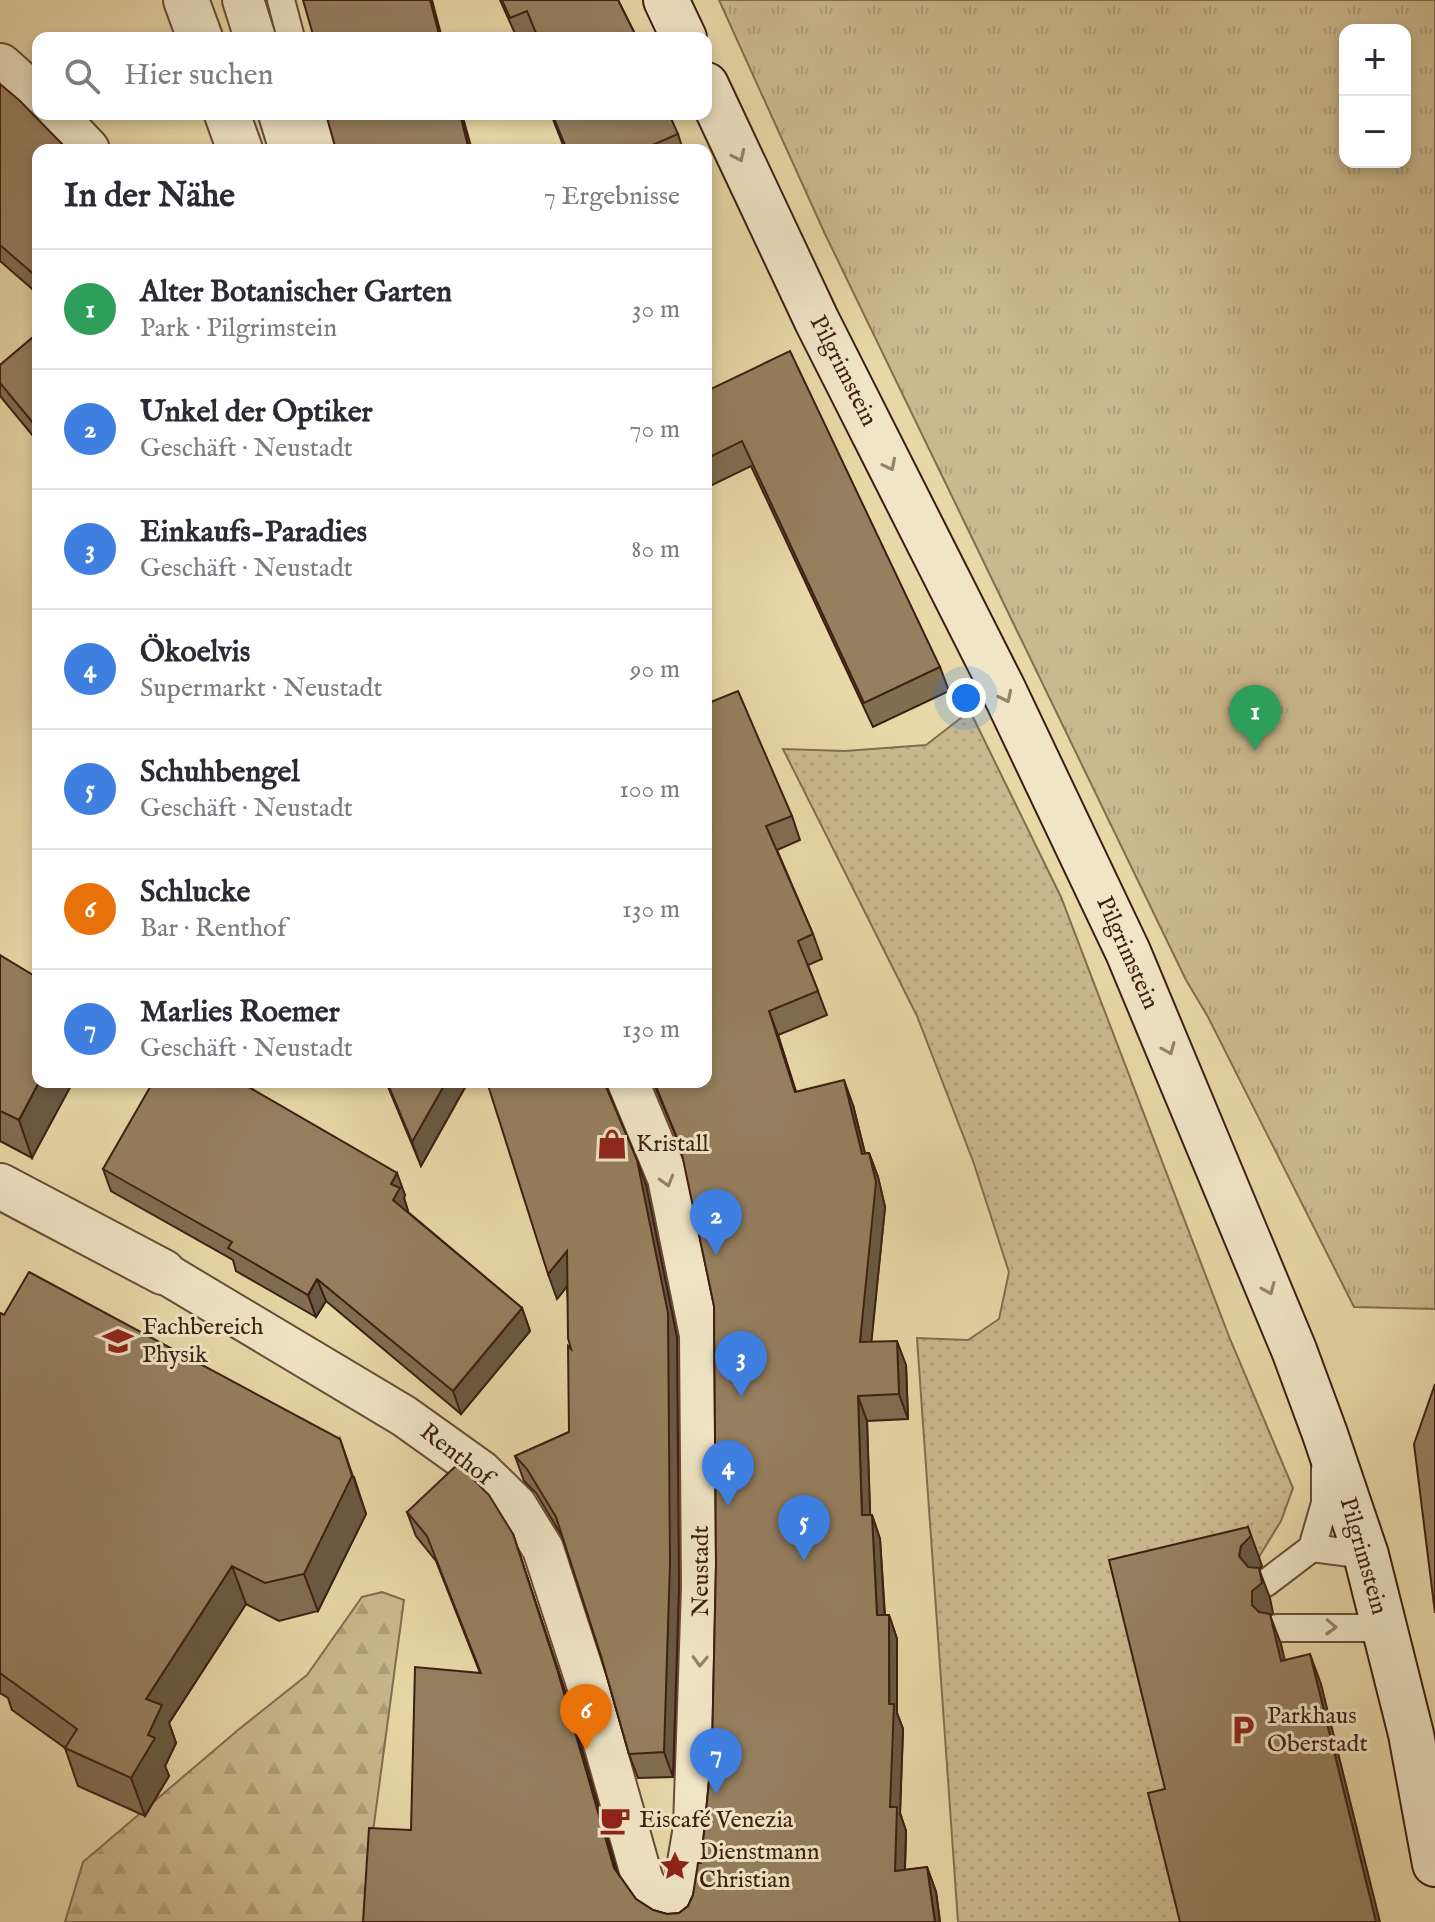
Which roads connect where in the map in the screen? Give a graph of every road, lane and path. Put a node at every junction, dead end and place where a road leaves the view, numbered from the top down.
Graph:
1 (186, 0) edge
2 (243, 0) edge
3 (281, 0) edge
4 (666, 0) edge
5 (198, 32) edge
6 (253, 32) edge
7 (289, 32) edge
8 (681, 32) edge
9 (0, 66) edge
10 (32, 95) edge
11 (712, 98) edge
12 (59, 120) edge
13 (229, 120) edge
14 (281, 120) edge
15 (313, 120) edge
16 (81, 144) edge
17 (238, 144) edge
18 (288, 144) edge
19 (321, 144) edge
20 (630, 1088) edge
21 (0, 1186) edge
22 (163, 1272) joint
23 (1325, 1434) junction
24 (1312, 1548) junction
25 (1366, 1555) junction
26 (1266, 1583) dead end
27 (1277, 1628) edge
28 (1385, 1628) junction
29 (1435, 1864) edge
30 (680, 1919) edge

1 - 5 main road
2 - 6 street
3 - 7 lane
4 - 8 main road
9 - 10 main road
11 -> 23 main road, Pilgrimstein
12 - 16 main road
13 - 17 main road
14 - 18 street
15 - 19 lane
20 -> 30 street, Neustadt
21 - 22 main road, Renthof
22 - 30 street, Renthof
23 - 24 lane
23 - 25 main road, Pilgrimstein
24 - 25 lane
24 - 26 lane
25 - 28 main road, Pilgrimstein
27 -> 28 lane
28 - 29 main road, Pilgrimstein

